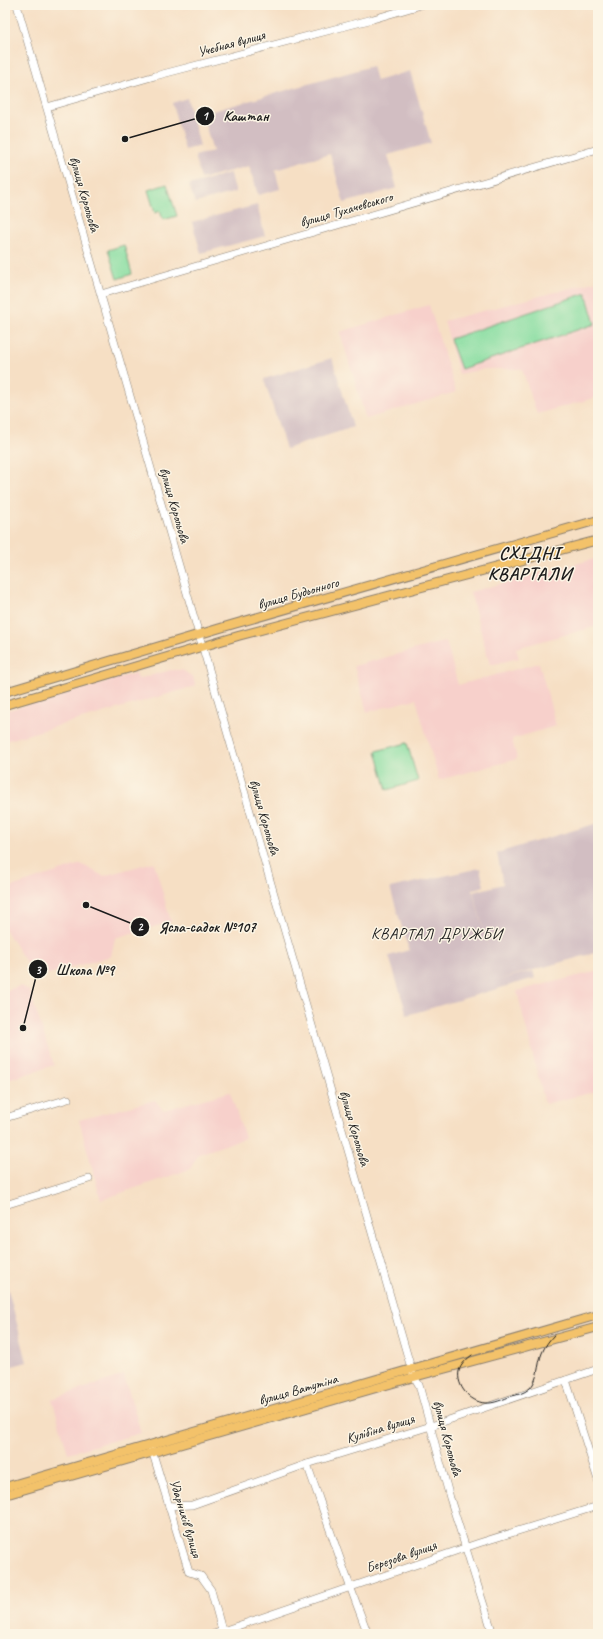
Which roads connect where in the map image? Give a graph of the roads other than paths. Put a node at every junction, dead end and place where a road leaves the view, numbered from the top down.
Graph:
1 (17, 5) edge
2 (422, 5) edge
3 (47, 107) junction
4 (598, 149) edge
5 (101, 294) junction
6 (598, 520) edge
7 (598, 540) edge
8 (199, 634) junction
9 (203, 647) junction
10 (5, 692) edge
11 (5, 705) edge
12 (68, 1099) dead end
13 (5, 1118) edge
14 (89, 1179) dead end
15 (5, 1205) edge
16 (598, 1316) edge
17 (598, 1327) edge
18 (598, 1369) edge
19 (413, 1373) junction
20 (566, 1380) junction
21 (431, 1426) junction
22 (152, 1449) junction
23 (307, 1464) junction
24 (598, 1480) edge
25 (5, 1487) edge
26 (5, 1495) edge
27 (169, 1506) junction
28 (598, 1506) edge
29 (466, 1548) junction
30 (350, 1587) junction
31 (223, 1632) edge
32 (214, 1634) edge
33 (368, 1634) edge
34 (493, 1634) edge

1 - 3 street, вулиця Корольова
2 - 3 street, Учєбная вулиця
3 - 5 street, вулиця Корольова
4 - 5 street, вулиця Тухачевського
5 - 8 street, вулиця Корольова
6 - 8 main road, вулиця Будьонного
7 - 9 main road, вулиця Будьонного
8 - 9 street, вулиця Корольова
8 - 10 main road, вулиця Будьонного
9 - 11 main road, вулиця Будьонного
9 - 19 street, вулиця Корольова
12 - 13 street
14 - 15 street
16 - 19 main road, вулиця Ватутіна
17 - 19 main road, вулиця Ватутіна
18 - 20 street, Кулібіна вулиця
19 - 21 street, вулиця Корольова
19 - 22 main road, вулиця Ватутіна
20 - 21 street, Кулібіна вулиця
20 - 24 street
21 - 23 street, Кулібіна вулиця
21 - 29 street, вулиця Корольова
22 - 25 main road, вулиця Ватутіна
22 - 26 main road, вулиця Ватутіна
22 - 27 street, Ударників вулиця
23 - 27 street, Кулібіна вулиця
23 - 30 street
27 - 31 street, Ударників вулиця
28 - 29 street, Березова вулиця
29 - 30 street, Березова вулиця
29 - 34 street, вулиця Корольова
30 - 31 street, Березова вулиця
30 - 33 street
31 - 32 street, Березова вулиця

